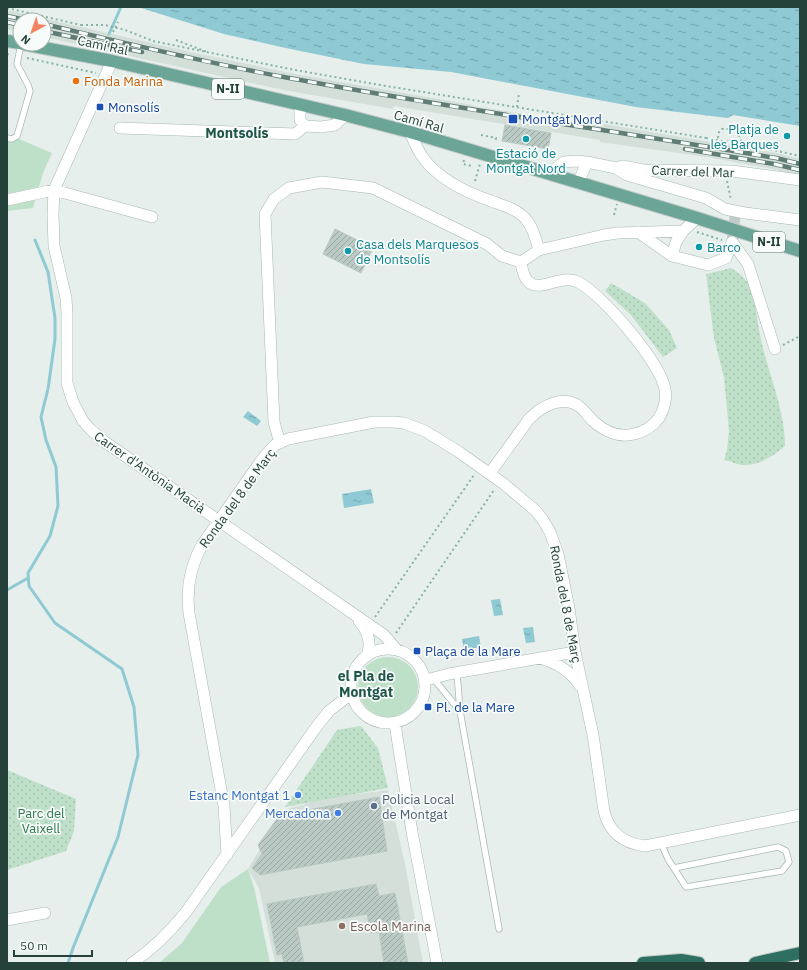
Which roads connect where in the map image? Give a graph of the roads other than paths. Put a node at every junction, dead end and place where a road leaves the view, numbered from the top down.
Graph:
1 (52, 50) edge
2 (19, 52) edge
3 (112, 61) junction
4 (300, 105) junction
5 (345, 115) junction
6 (305, 126) junction
7 (120, 128) dead end
8 (410, 132) junction
9 (7, 138) edge
10 (587, 162) junction
11 (616, 168) junction
12 (548, 174) junction
13 (800, 180) edge
14 (578, 183) junction
15 (54, 190) junction
16 (7, 200) edge
17 (152, 217) dead end
18 (697, 218) junction
19 (800, 220) edge
20 (683, 231) junction
21 (638, 232) junction
22 (539, 250) junction
23 (800, 251) edge
24 (672, 256) junction
25 (521, 262) junction
26 (775, 349) road end
27 (280, 443) junction
28 (490, 473) junction
29 (220, 521) junction
30 (354, 614) junction
31 (397, 650) junction
32 (574, 652) junction
33 (367, 656) junction
34 (539, 658) junction
35 (457, 673) junction
36 (429, 679) junction
37 (583, 690) junction
38 (350, 694) junction
39 (460, 711) junction
40 (395, 724) junction
41 (800, 815) edge
42 (661, 844) junction
43 (227, 855) junction
44 (674, 868) junction
45 (45, 913) dead end
46 (7, 920) edge
47 (499, 929) dead end
48 (800, 953) edge
49 (132, 963) edge
50 (437, 963) edge
51 (643, 963) edge
52 (699, 963) edge
53 (755, 963) edge

1 - 3 main road, Camí Ral / N-II
2 - 9 lane
3 - 4 main road, Camí Ral / N-II
3 - 15 street
4 - 5 main road, Camí Ral / N-II
4 - 6 street
5 - 6 street
5 - 8 main road, Camí Ral / N-II
6 - 7 street
8 - 12 main road, Camí Ral / N-II
8 - 22 street
10 - 11 street, Carrer del Mar
10 - 12 street, Carrer del Mar
10 - 14 street
11 - 13 street, Carrer del Mar
11 - 19 street
12 - 14 main road, Camí Ral / N-II
14 - 18 main road, Camí Ral / N-II
15 - 16 street
15 - 17 street
15 - 29 street, Carrer d'Antònia Macià
18 - 20 street
18 - 23 main road, Camí Ral / N-II
20 - 21 street
20 - 24 street
21 - 22 street
21 - 24 street
22 - 25 street
24 - 26 street
25 - 27 street
25 - 28 street
27 - 28 street, Ronda del 8 de Març
27 - 29 street, Ronda del 8 de Març
28 - 32 street, Ronda del 8 de Març
29 - 30 street, Carrer d'Antònia Macià
29 - 43 street, Ronda del 8 de Març
30 - 31 street, Carrer d'Antònia Macià
30 - 33 street, Carrer d'Antònia Macià
31 - 33 street
31 - 36 street
32 - 34 street
32 - 37 street, Ronda del 8 de Març
33 - 38 street
34 - 35 street
34 - 37 street, Ronda del 8 de Març
35 - 36 street
35 - 39 lane
36 - 39 lane
36 - 40 street
37 - 42 street, Ronda del 8 de Març
38 - 40 street
38 - 43 street
39 - 47 lane
40 - 50 street
41 - 42 street, Ronda del 8 de Març
42 - 44 lane
43 - 49 street
44 - 44 lane
45 - 46 street
48 - 53 highway
51 - 52 highway

